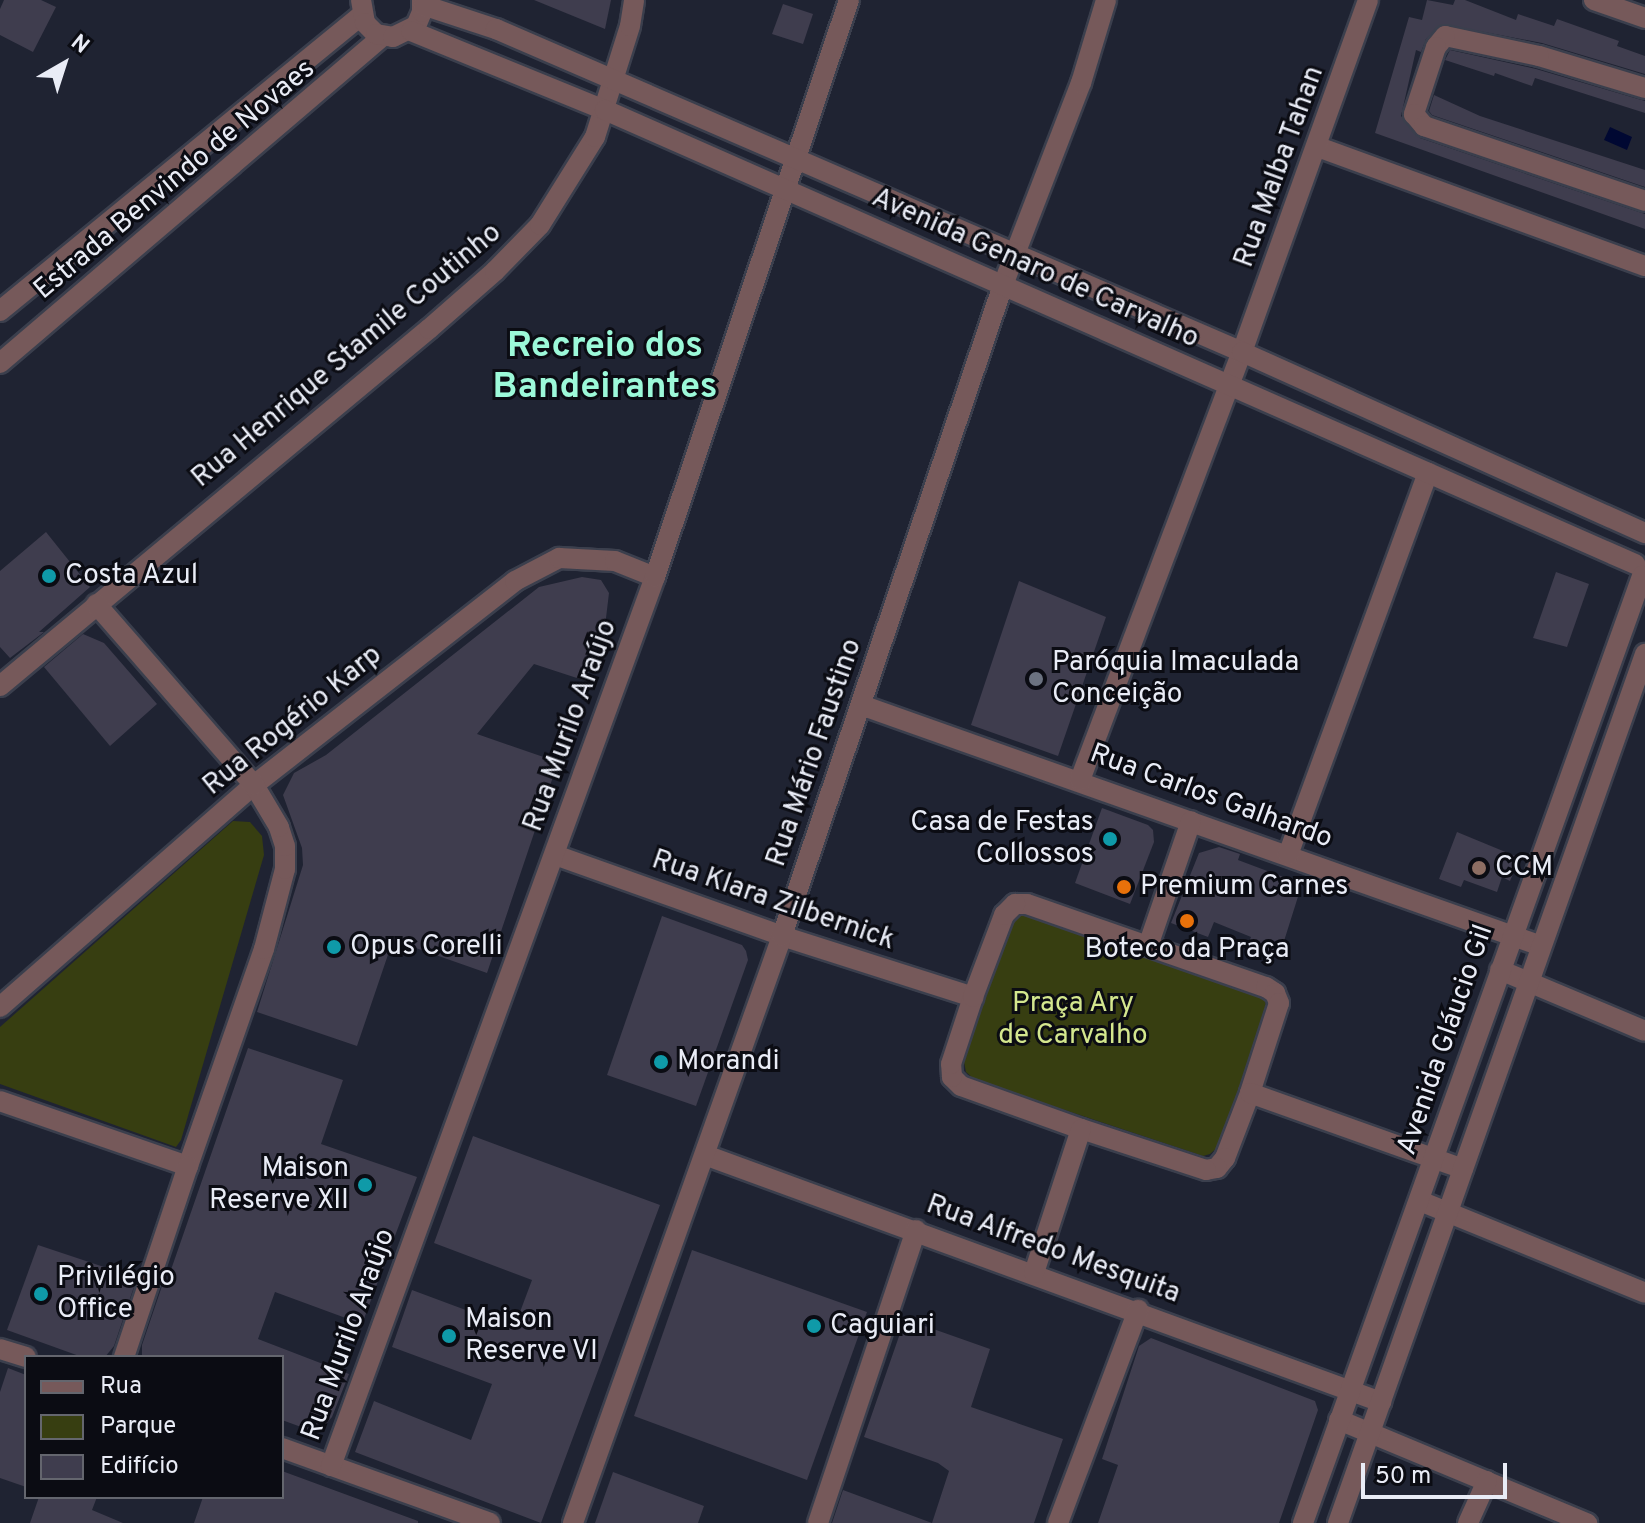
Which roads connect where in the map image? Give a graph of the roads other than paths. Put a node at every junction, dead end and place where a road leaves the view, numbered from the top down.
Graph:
1 (634, 0) edge
2 (849, 0) edge
3 (1106, 0) edge
4 (1368, 0) edge
5 (1594, 0) edge
6 (423, 2) edge
7 (356, 6) edge
8 (1645, 18) edge
9 (411, 31) junction
10 (383, 36) junction
11 (614, 81) junction
12 (1645, 88) edge
13 (605, 110) junction
14 (1318, 147) junction
15 (796, 159) junction
16 (783, 190) junction
17 (1645, 201) edge
18 (1014, 254) junction
19 (1645, 266) edge
20 (1003, 285) junction
21 (0, 311) edge
22 (1242, 352) junction
23 (0, 363) edge
24 (1230, 385) junction
25 (1428, 473) junction
26 (1645, 534) edge
27 (1641, 572) edge
28 (655, 577) junction
29 (96, 604) junction
30 (1645, 654) edge
31 (0, 686) edge
32 (861, 705) junction
33 (1080, 780) junction
34 (254, 785) junction
35 (1191, 821) junction
36 (555, 855) junction
37 (1288, 855) junction
38 (1511, 935) junction
39 (782, 936) junction
40 (1148, 946) junction
41 (1541, 946) junction
42 (1500, 970) junction
43 (1529, 981) junction
44 (973, 997) junction
45 (0, 1007) edge
46 (1645, 1031) edge
47 (1250, 1093) junction
48 (0, 1101) edge
49 (1081, 1129) junction
50 (705, 1155) junction
51 (1436, 1160) junction
52 (188, 1166) junction
53 (1463, 1169) junction
54 (1420, 1201) junction
55 (1448, 1210) junction
56 (916, 1230) junction
57 (1034, 1273) junction
58 (1645, 1293) edge
59 (1138, 1310) junction
60 (0, 1349) edge
61 (125, 1355) edge
62 (24, 1356) edge
63 (1350, 1390) junction
64 (1381, 1402) junction
65 (1339, 1420) junction
66 (1370, 1432) junction
67 (284, 1449) edge
68 (331, 1466) junction
69 (1487, 1481) junction
70 (490, 1523) edge
71 (573, 1523) edge
72 (818, 1523) edge
73 (1058, 1523) edge
74 (1303, 1523) edge
75 (1338, 1523) edge
76 (1468, 1523) edge
77 (1587, 1523) edge

1 - 11 street, Rua Henrique Stamile Coutinho
2 - 15 street, Rua Murilo Araújo
3 - 18 street, Rua Mário Faustino
4 - 14 street, Rua Malba Tahan
5 - 8 street
6 - 9 street
6 - 11 street, Avenida Genaro de Carvalho
7 - 10 street
7 - 21 street, Estrada Benvindo de Novaes
9 - 10 street
9 - 13 street, Avenida Genaro de Carvalho
10 - 23 street, Estrada Benvindo de Novaes
11 - 13 street, Rua Henrique Stamile Coutinho
11 - 15 street, Avenida Genaro de Carvalho
12 - 17 street
13 - 16 street, Avenida Genaro de Carvalho
13 - 29 street, Rua Henrique Stamile Coutinho
14 - 19 street
14 - 22 street, Rua Malba Tahan
15 - 16 street, Rua Murilo Araújo
15 - 18 street, Avenida Genaro de Carvalho
16 - 20 street, Avenida Genaro de Carvalho
16 - 28 street, Rua Murilo Araújo
18 - 20 street, Rua Mário Faustino
18 - 22 street, Avenida Genaro de Carvalho
20 - 24 street, Avenida Genaro de Carvalho
20 - 32 street, Rua Mário Faustino
22 - 24 street, Rua Malba Tahan
22 - 26 street, Avenida Genaro de Carvalho
24 - 25 street, Avenida Genaro de Carvalho
24 - 33 street, Rua Malba Tahan
25 - 27 street, Avenida Genaro de Carvalho
25 - 37 street
26 - 27 street, Avenida Gláucio Gil
27 - 38 street, Avenida Gláucio Gil
28 - 34 street, Rua Rogério Karp
28 - 36 street, Rua Murilo Araújo
29 - 31 street, Rua Henrique Stamile Coutinho
29 - 34 street
30 - 41 street, Avenida Gláucio Gil
32 - 33 street, Rua Carlos Galhardo
32 - 39 street, Rua Mário Faustino
33 - 35 street, Rua Carlos Galhardo
34 - 45 street, Rua Rogério Karp
34 - 52 street
35 - 37 street, Rua Carlos Galhardo
35 - 40 street
36 - 39 street, Rua Klara Zilbernick
36 - 68 street, Rua Murilo Araújo
37 - 38 street, Rua Carlos Galhardo
38 - 41 street, Rua Carlos Galhardo
38 - 42 street, Avenida Gláucio Gil
39 - 44 street, Rua Klara Zilbernick
39 - 50 street, Rua Mário Faustino
40 - 44 street
40 - 47 street
41 - 43 street, Avenida Gláucio Gil
42 - 43 street
42 - 51 street, Avenida Gláucio Gil
43 - 46 street
43 - 53 street, Avenida Gláucio Gil
44 - 49 street
47 - 49 street
47 - 51 street
48 - 52 street
49 - 57 street
50 - 56 street, Rua Alfredo Mesquita
50 - 71 street, Rua Mário Faustino
51 - 53 street
51 - 54 street, Avenida Gláucio Gil
52 - 61 street
53 - 55 street, Avenida Gláucio Gil
54 - 55 street
54 - 63 street, Avenida Gláucio Gil
55 - 58 street
55 - 64 street, Avenida Gláucio Gil
56 - 57 street, Rua Alfredo Mesquita
56 - 72 street
57 - 59 street, Rua Alfredo Mesquita
59 - 63 street, Rua Alfredo Mesquita
59 - 73 street
60 - 62 street
63 - 64 street, Rua Alfredo Mesquita
63 - 65 street, Avenida Gláucio Gil
64 - 66 street, Avenida Gláucio Gil
65 - 66 street
65 - 74 street, Avenida Gláucio Gil
66 - 69 street
66 - 75 street, Avenida Gláucio Gil
67 - 68 street
68 - 70 street
69 - 76 street
69 - 77 street

